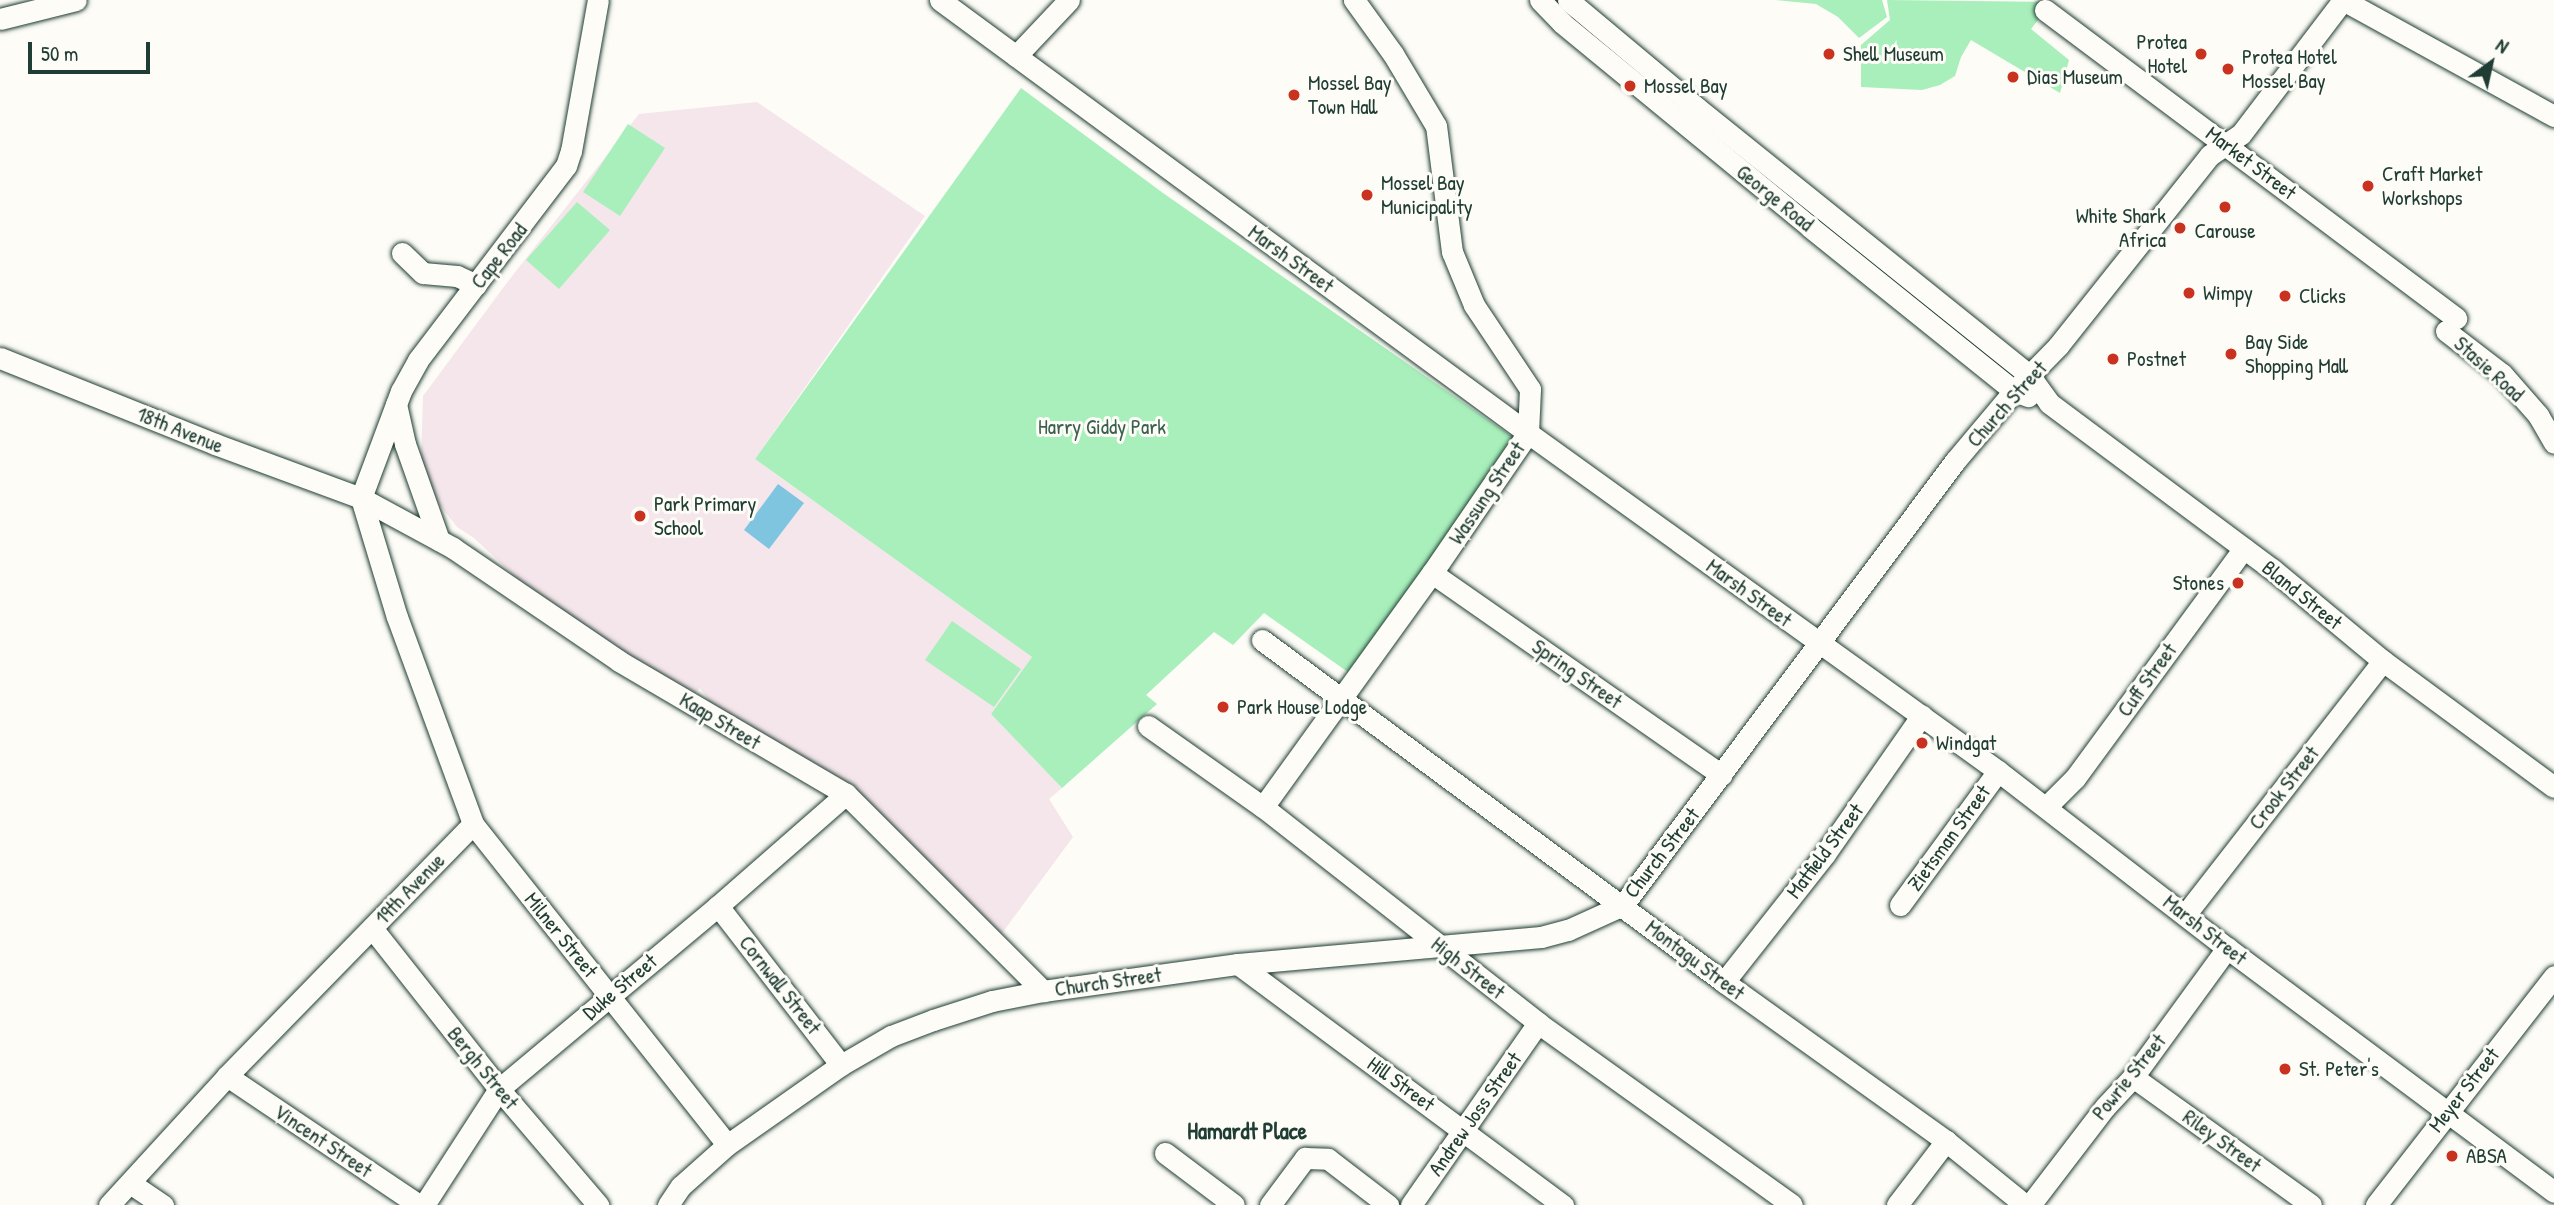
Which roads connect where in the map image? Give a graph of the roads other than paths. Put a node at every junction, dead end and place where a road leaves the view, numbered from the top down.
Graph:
1 (7, 0) edge
2 (76, 0) edge
3 (598, 0) edge
4 (940, 0) edge
5 (1069, 0) edge
6 (1354, 0) edge
7 (1540, 0) edge
8 (1568, 0) edge
9 (2343, 0) edge
10 (2045, 10) dead end
11 (0, 18) edge
12 (1016, 56) junction
13 (2554, 116) edge
14 (2225, 143) junction
15 (401, 253) dead end
16 (476, 285) junction
17 (2451, 324) joint
18 (0, 358) edge
19 (2029, 375) junction
20 (2014, 391) junction
21 (2049, 403) junction
22 (396, 404) junction
23 (1528, 433) junction
24 (2554, 443) edge
25 (361, 498) junction
26 (439, 540) junction
27 (2244, 548) junction
28 (1433, 573) junction
29 (1262, 640) dead end
30 (1819, 644) junction
31 (2383, 661) junction
32 (1343, 698) junction
33 (1922, 715) junction
34 (1148, 726) dead end
35 (1998, 771) junction
36 (1722, 775) junction
37 (2554, 787) edge
38 (846, 794) junction
39 (1263, 807) junction
40 (2046, 807) junction
41 (472, 824) junction
42 (1623, 905) junction
43 (1900, 905) dead end
44 (718, 906) junction
45 (1396, 913) junction
46 (2185, 915) junction
47 (372, 928) junction
48 (1440, 948) junction
49 (2227, 948) junction
50 (1381, 953) junction
51 (1238, 964) junction
52 (2554, 976) edge
53 (1724, 982) junction
54 (1042, 991) junction
55 (609, 996) junction
56 (1538, 1023) junction
57 (841, 1065) junction
58 (227, 1076) junction
59 (2133, 1077) junction
60 (499, 1089) junction
61 (2446, 1113) junction
62 (1465, 1130) junction
63 (1946, 1141) junction
64 (727, 1145) junction
65 (1165, 1153) dead end
66 (130, 1183) junction
67 (2554, 1192) edge
68 (109, 1205) edge
69 (163, 1205) edge
70 (422, 1205) edge
71 (598, 1205) edge
72 (668, 1205) edge
73 (1234, 1205) edge
74 (1270, 1205) edge
75 (1388, 1205) edge
76 (1411, 1205) edge
77 (1563, 1205) edge
78 (1791, 1205) edge
79 (1898, 1205) edge
80 (2028, 1205) edge
81 (2311, 1205) edge
82 (2376, 1205) edge

1 - 11 street
2 - 11 street
3 - 16 street, Cape Road
4 - 12 street, Marsh Street
5 - 12 street
6 - 23 street, Wassung Street
7 - 20 street, George Road
8 - 19 street, George Road
9 - 13 street
9 - 14 street, Church Street
10 - 14 street, Market Street
12 - 23 street, Marsh Street
14 - 17 street, Market Street
14 - 19 street, Church Street
15 - 16 street
16 - 22 street, Cape Road
17 - 24 street, Stasie Road
18 - 25 street, 18th Avenue
19 - 20 street, Church Street
19 - 21 street, Bland Street
20 - 21 street, Bland Street
20 - 30 street, Church Street
21 - 27 street, Bland Street
22 - 25 street, Cape Road
22 - 26 street
23 - 28 street, Wassung Street
23 - 30 street, Marsh Street
25 - 26 street, Kaap Street
25 - 41 street
26 - 38 street, Kaap Street
27 - 31 street, Bland Street
27 - 40 street, Cuff Street
28 - 32 street, Wassung Street
28 - 36 street, Spring Street
29 - 32 street, Montagu Street
30 - 33 street, Marsh Street
30 - 36 street, Church Street
31 - 37 street, Bland Street
31 - 46 street, Crook Street
32 - 39 street, Wassung Street
32 - 42 street, Montagu Street
33 - 35 street, Marsh Street
33 - 53 street, Matfield Street
34 - 39 street, High Street
35 - 40 street, Marsh Street
35 - 43 street, Zietsman Street
36 - 42 street, Church Street
38 - 44 street, Duke Street
38 - 54 street, Kaap Street
39 - 45 street, High Street
40 - 46 street, Marsh Street
41 - 47 street, 19th Avenue
41 - 55 street, Milner Street
42 - 48 street, Church Street
42 - 53 street, Montagu Street
44 - 55 street, Duke Street
44 - 57 street, Cornwall Street
45 - 48 street, High Street
45 - 50 street
46 - 49 street, Marsh Street
47 - 58 street, 19th Avenue
47 - 60 street, Bergh Street
48 - 50 street, Church Street
48 - 56 street, High Street
49 - 59 street, Powrie Street
49 - 61 street, Marsh Street
50 - 51 street, Church Street
51 - 54 street, Church Street
51 - 62 street, Hill Street
52 - 61 street, Meyer Street
53 - 63 street, Montagu Street
54 - 57 street, Church Street
55 - 60 street, Duke Street
55 - 64 street, Milner Street
56 - 62 street, Andrew Joss Street
56 - 78 street, High Street
57 - 64 street, Church Street
58 - 66 street, 19th Avenue
58 - 70 street, Vincent Street
59 - 80 street, Powrie Street
59 - 81 street, Riley Street
60 - 70 street, Duke Street
60 - 71 street, Bergh Street
61 - 67 street, Marsh Street
61 - 82 street, Meyer Street
62 - 76 street, Andrew Joss Street
62 - 77 street, Hill Street
63 - 79 street
63 - 80 street, Montagu Street
64 - 72 street, Church Street
65 - 73 street
66 - 68 street, 19th Avenue
66 - 69 street
74 - 75 street

